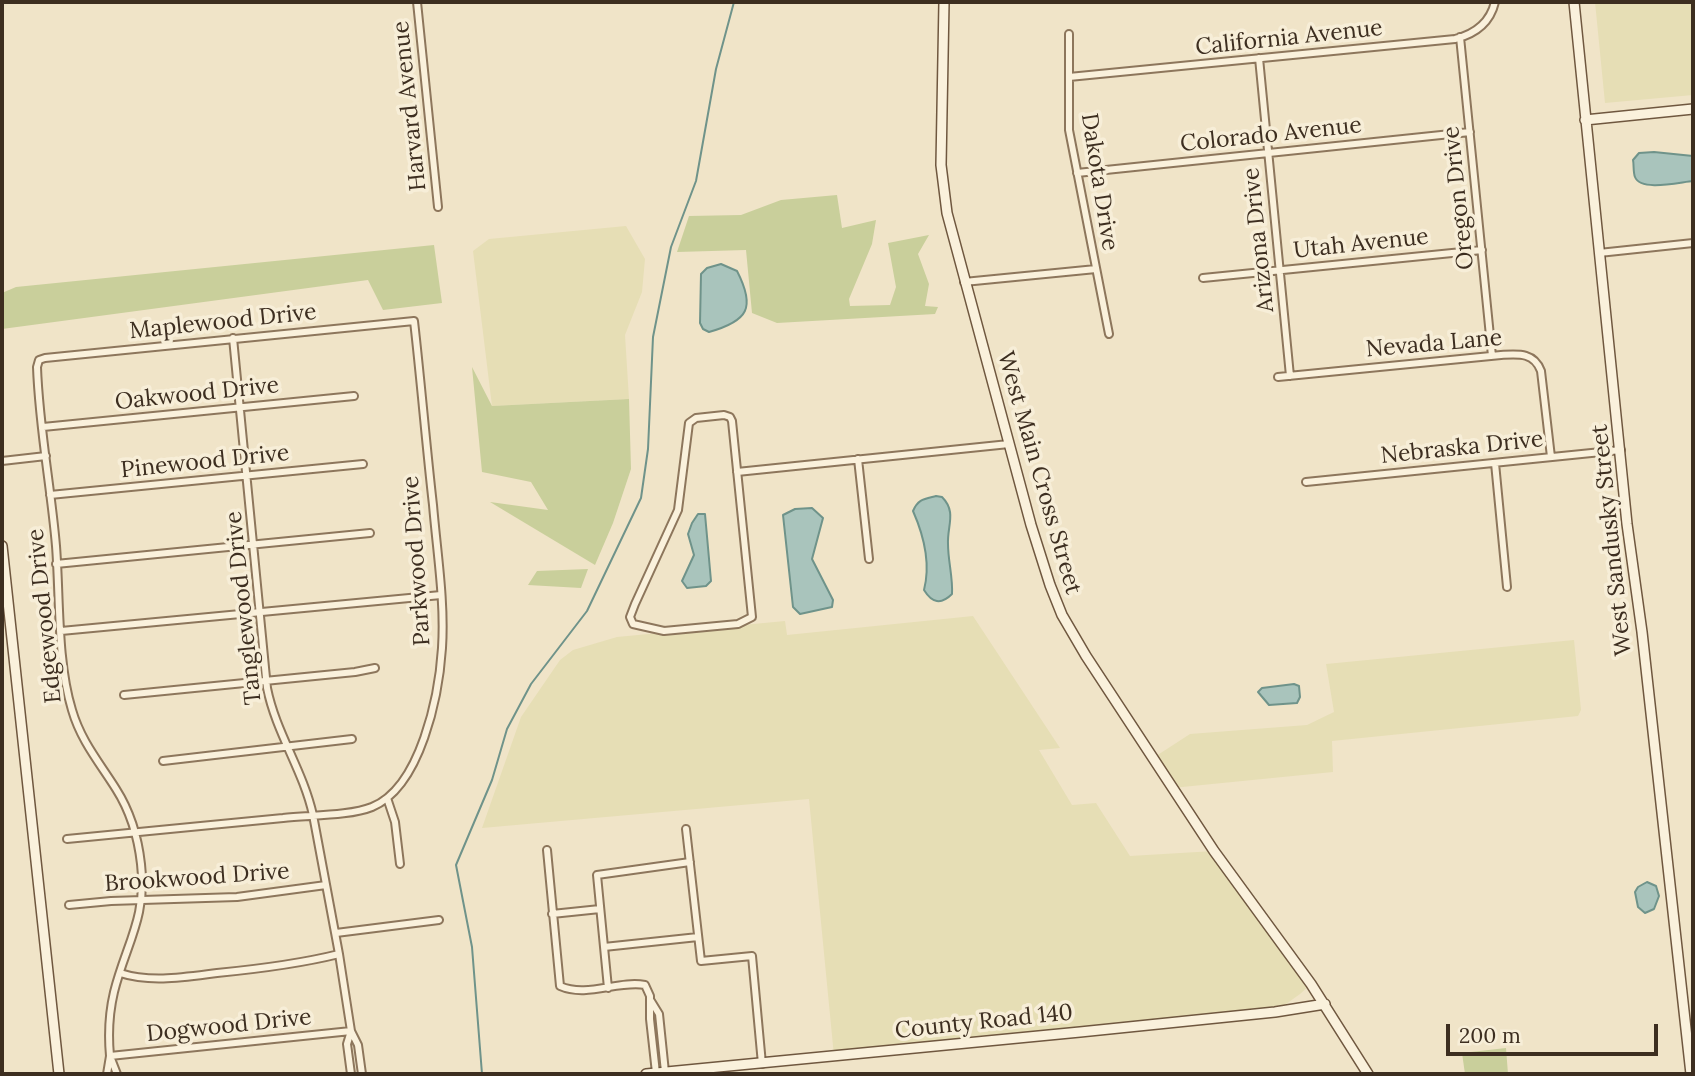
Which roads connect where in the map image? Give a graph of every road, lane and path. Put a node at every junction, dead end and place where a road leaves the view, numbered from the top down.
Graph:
1 (418, 2) edge
2 (944, 2) edge
3 (1495, 2) edge
4 (1574, 2) edge
5 (1069, 34) dead end
6 (1460, 37) junction
7 (1259, 58) junction
8 (1069, 77) junction
9 (1693, 109) edge
10 (1585, 120) junction
11 (1470, 132) junction
12 (1268, 153) junction
13 (1077, 173) junction
14 (438, 207) dead end
15 (1693, 243) edge
16 (1482, 250) junction
17 (1599, 253) junction
18 (1096, 269) junction
19 (1279, 270) junction
20 (1203, 278) dead end
21 (964, 282) junction
22 (414, 321) joint
23 (1109, 334) dead end
24 (233, 338) junction
25 (1492, 356) junction
26 (38, 362) joint
27 (1290, 376) junction
28 (1278, 377) dead end
29 (354, 396) dead end
30 (240, 407) junction
31 (43, 426) junction
32 (1009, 444) junction
33 (1621, 450) junction
34 (46, 456) junction
35 (1551, 457) junction
36 (858, 458) junction
37 (2, 461) edge
38 (1495, 463) junction
39 (363, 464) dead end
40 (737, 472) junction
41 (247, 475) junction
42 (1306, 482) dead end
43 (50, 495) junction
44 (370, 533) dead end
45 (253, 544) junction
46 (2, 546) edge
47 (869, 559) dead end
48 (57, 564) junction
49 (1507, 587) dead end
50 (441, 595) junction
51 (260, 612) junction
52 (61, 631) junction
53 (375, 668) dead end
54 (266, 681) junction
55 (124, 695) dead end
56 (352, 739) dead end
57 (288, 748) junction
58 (163, 761) dead end
59 (387, 798) junction
60 (313, 815) junction
61 (686, 830) dead end
62 (135, 832) junction
63 (67, 839) dead end
64 (547, 850) dead end
65 (690, 862) junction
66 (400, 864) dead end
67 (326, 885) junction
68 (141, 900) junction
69 (69, 905) dead end
70 (600, 909) junction
71 (552, 914) junction
72 (439, 920) dead end
73 (336, 933) junction
74 (698, 937) junction
75 (604, 947) junction
76 (340, 954) junction
77 (120, 973) junction
78 (608, 988) junction
79 (1325, 1004) junction
80 (351, 1031) junction
81 (110, 1056) junction
82 (762, 1064) junction
83 (661, 1073) edge
84 (59, 1074) edge
85 (107, 1074) edge
86 (117, 1074) edge
87 (351, 1074) edge
88 (362, 1074) edge
89 (646, 1074) edge
90 (1368, 1074) edge
91 (1691, 1074) edge

1 - 14 street, Harvard Avenue
2 - 21 street, West Main Cross Street
3 - 6 street, California Avenue
4 - 10 street, West Sandusky Street
5 - 8 street, Dakota Drive
6 - 7 street, California Avenue
6 - 11 street, Oregon Drive
7 - 8 street, California Avenue
7 - 12 street, Arizona Drive
8 - 13 street, Dakota Drive
9 - 10 street
10 - 17 street, West Sandusky Street
11 - 12 street, Colorado Avenue
11 - 16 street, Oregon Drive
12 - 13 street, Colorado Avenue
12 - 19 street, Arizona Drive
13 - 18 street, Dakota Drive
15 - 17 street
16 - 19 street, Utah Avenue
16 - 25 street, Oregon Drive
17 - 33 street, West Sandusky Street
18 - 21 street
18 - 23 street, Dakota Drive
19 - 20 street, Utah Avenue
19 - 27 street, Arizona Drive
21 - 32 street, West Main Cross Street
22 - 24 street, Maplewood Drive
22 - 50 street, Parkwood Drive
24 - 26 street, Maplewood Drive
24 - 30 street, Tanglewood Drive
25 - 27 street, Nevada Lane
25 - 35 street, Nevada Lane
26 - 31 street, Edgewood Drive
27 - 28 street, Nevada Lane
29 - 30 street, Oakwood Drive
30 - 31 street, Oakwood Drive
30 - 41 street, Tanglewood Drive
31 - 34 street, Edgewood Drive
32 - 36 street
32 - 79 street, West Main Cross Street
33 - 35 street, Nebraska Drive
33 - 91 street, West Sandusky Street
34 - 37 street
34 - 43 street, Edgewood Drive
35 - 38 street, Nebraska Drive
36 - 40 street
36 - 47 street
38 - 42 street, Nebraska Drive
38 - 49 street
39 - 41 street, Pinewood Drive
40 - 40 street
41 - 43 street, Pinewood Drive
41 - 45 street, Tanglewood Drive
43 - 48 street, Edgewood Drive
44 - 45 street
45 - 48 street
45 - 51 street, Tanglewood Drive
46 - 84 street
48 - 52 street, Edgewood Drive
50 - 51 street
50 - 59 street, Parkwood Drive
51 - 52 street
51 - 54 street, Tanglewood Drive
52 - 62 street, Edgewood Drive
53 - 54 street
54 - 55 street
54 - 57 street, Tanglewood Drive
56 - 57 street
57 - 58 street
57 - 60 street, Tanglewood Drive
59 - 60 street
59 - 66 street
60 - 62 street
60 - 67 street, Tanglewood Drive
61 - 65 street
62 - 63 street
62 - 68 street, Edgewood Drive
64 - 71 street
65 - 70 street
65 - 74 street
67 - 68 street, Brookwood Drive
67 - 73 street, Tanglewood Drive
68 - 69 street, Brookwood Drive
68 - 77 street, Edgewood Drive
70 - 71 street
70 - 75 street
71 - 78 street
72 - 73 street
73 - 76 street, Tanglewood Drive
74 - 75 street
74 - 82 street
75 - 78 street
76 - 77 street
76 - 80 street, Tanglewood Drive
77 - 81 street, Edgewood Drive
78 - 83 street
79 - 82 street, County Road 140
79 - 90 street, West Main Cross Street
80 - 81 street, Dogwood Drive
80 - 87 street, Tanglewood Drive
80 - 88 street, Tanglewood Drive
81 - 85 street, Edgewood Drive
81 - 86 street, Edgewood Drive
82 - 83 street, County Road 140
83 - 89 street, County Road 140

